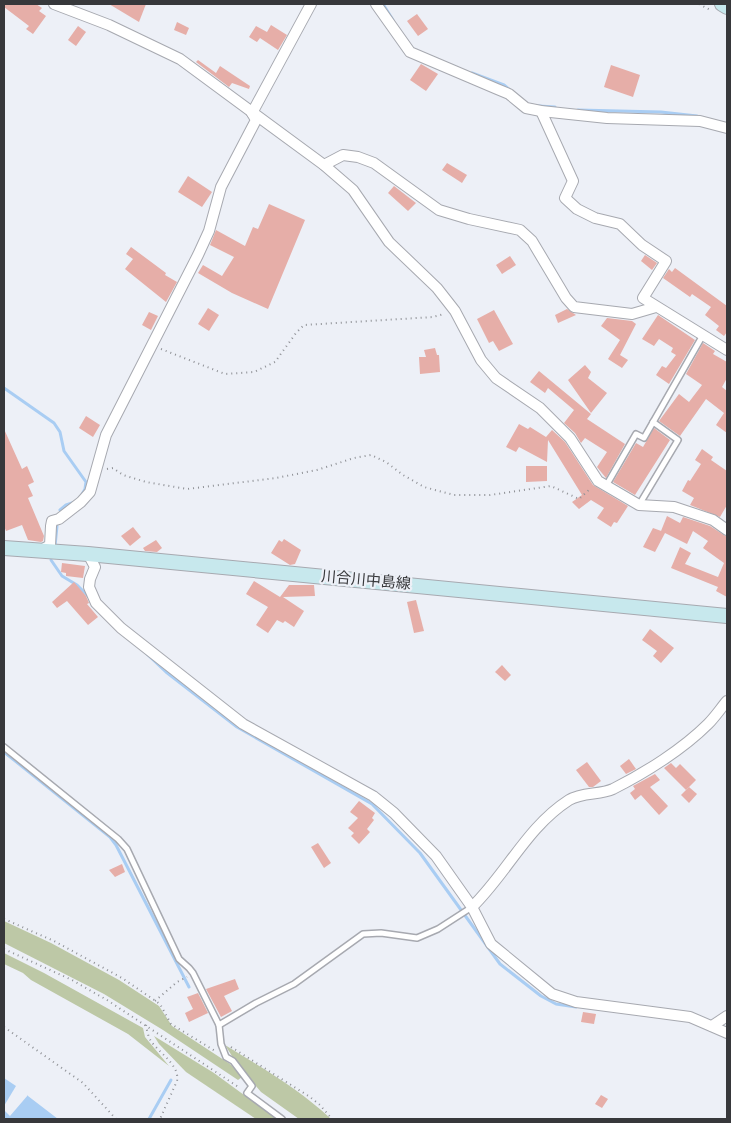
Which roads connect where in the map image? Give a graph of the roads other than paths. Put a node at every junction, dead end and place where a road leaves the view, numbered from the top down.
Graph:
1 (54, 4) edge
2 (311, 4) edge
3 (376, 4) edge
4 (722, 4) edge
5 (727, 6) edge
6 (541, 112) junction
7 (252, 113) junction
8 (727, 128) edge
9 (324, 165) junction
10 (656, 307) junction
11 (703, 335) junction
12 (727, 350) edge
13 (653, 422) junction
14 (602, 484) junction
15 (639, 505) junction
16 (727, 530) edge
17 (4, 548) edge
18 (41, 550) junction
19 (88, 554) junction
20 (727, 616) edge
21 (727, 700) edge
22 (4, 747) edge
23 (469, 909) junction
24 (727, 1016) edge
25 (219, 1025) junction
26 (712, 1026) junction
27 (727, 1033) edge
28 (282, 1119) edge

1 - 7 street
2 - 7 street
3 - 6 street
4 - 5 main road
6 - 8 street
6 - 10 street
7 - 9 street
7 - 18 street
9 - 10 street
9 - 14 street
10 - 11 street
11 - 12 street
11 - 13 lane
13 - 14 lane
13 - 15 lane
14 - 15 street
15 - 16 street
17 - 18 main road, 川合川中島線
18 - 19 main road, 川合川中島線
19 - 20 main road, 川合川中島線
19 - 23 street
21 - 23 street
22 - 25 lane
23 - 25 lane
23 - 26 street
24 - 26 street
25 - 28 lane
26 - 27 street

